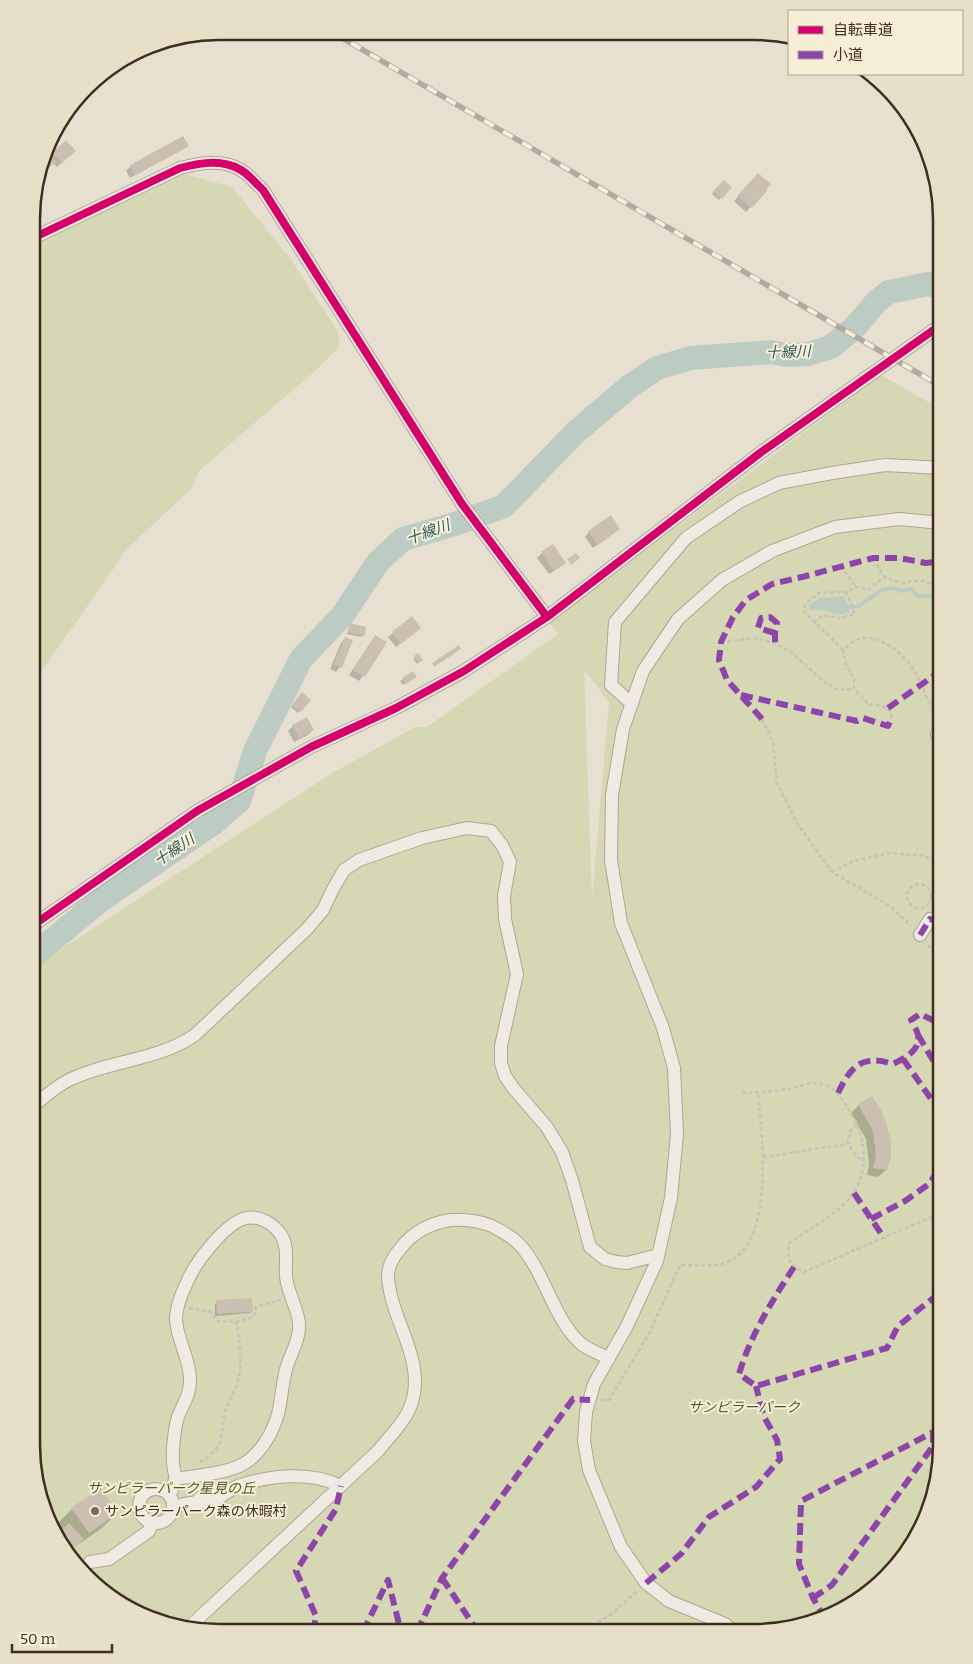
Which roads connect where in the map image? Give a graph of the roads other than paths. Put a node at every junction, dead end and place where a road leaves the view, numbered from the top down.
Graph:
1 (40, 235) edge
2 (933, 330) edge
3 (933, 468) edge
4 (933, 522) edge
5 (547, 617) junction
6 (632, 704) junction
7 (40, 920) edge
8 (933, 920) edge
9 (920, 934) road end
10 (40, 1100) edge
11 (658, 1255) junction
12 (609, 1358) junction
13 (175, 1479) junction
14 (342, 1486) junction
15 (170, 1495) junction
16 (174, 1509) junction
17 (152, 1524) junction
18 (90, 1562) dead end
19 (195, 1622) edge
20 (725, 1624) edge

1 - 5 street
2 - 5 street
3 - 6 street
4 - 6 street
5 - 7 street
6 - 11 street
8 - 9 street
10 - 11 street
11 - 12 street
12 - 14 street
12 - 20 street
13 - 13 street
13 - 15 street
14 - 16 street
14 - 19 street
15 - 16 street
15 - 17 street
16 - 17 street
17 - 18 street

